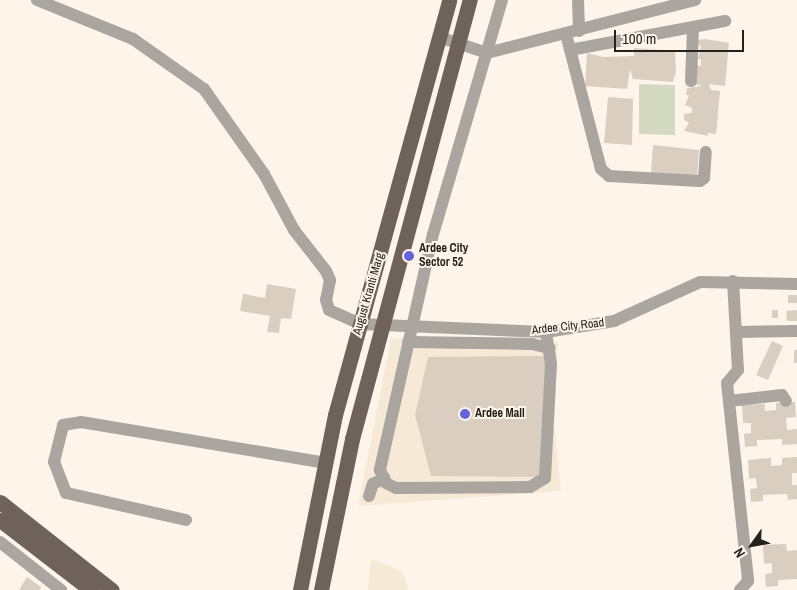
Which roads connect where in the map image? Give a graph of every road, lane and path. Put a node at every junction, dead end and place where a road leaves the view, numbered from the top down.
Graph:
1 (37, 0) edge
2 (449, 0) edge
3 (470, 0) edge
4 (502, 0) edge
5 (578, 0) edge
6 (695, 0) edge
7 (724, 21) dead end
8 (693, 28) junction
9 (579, 31) junction
10 (566, 34) junction
11 (439, 37) junction
12 (458, 44) junction
13 (570, 50) junction
14 (487, 52) junction
15 (691, 81) dead end
16 (706, 152) dead end
17 (733, 281) junction
18 (797, 284) edge
19 (360, 324) junction
20 (381, 327) junction
21 (412, 328) junction
22 (797, 331) edge
23 (546, 332) junction
24 (736, 332) junction
25 (408, 342) junction
26 (550, 348) junction
27 (729, 401) junction
28 (786, 401) dead end
29 (325, 463) junction
30 (384, 478) junction
31 (369, 496) dead end
32 (0, 502) edge
33 (0, 520) edge
34 (186, 520) dead end
35 (0, 542) edge
36 (64, 569) junction
37 (54, 588) edge
38 (91, 590) edge
39 (112, 590) edge
40 (300, 590) edge
41 (321, 590) edge
42 (740, 590) edge

1 - 19 street, Ardee City Road
2 - 11 main road, August Kranti Marg
3 - 12 main road, August Kranti Marg
4 - 14 street
5 - 9 street
6 - 9 street
7 - 8 street
8 - 13 street
8 - 15 street
9 - 10 street
10 - 13 street
10 - 14 street
11 - 12 street
11 - 19 main road, August Kranti Marg
12 - 14 street
12 - 20 main road, August Kranti Marg
13 - 16 street
14 - 21 street
17 - 18 street, Ardee City Road
17 - 23 street, Ardee City Road
17 - 24 street
19 - 20 street, Ardee City Road
19 - 29 main road, August Kranti Marg
20 - 21 street, Ardee City Road
20 - 41 main road, August Kranti Marg
21 - 23 street, Ardee City Road
21 - 25 street
22 - 24 street
23 - 26 street
24 - 27 street
25 - 26 street
25 - 30 street
26 - 30 street
27 - 28 street
27 - 42 street
29 - 34 street
29 - 40 main road, August Kranti Marg
30 - 31 street
32 - 39 main road
33 - 36 main road
35 - 37 street
36 - 37 street
36 - 38 main road

